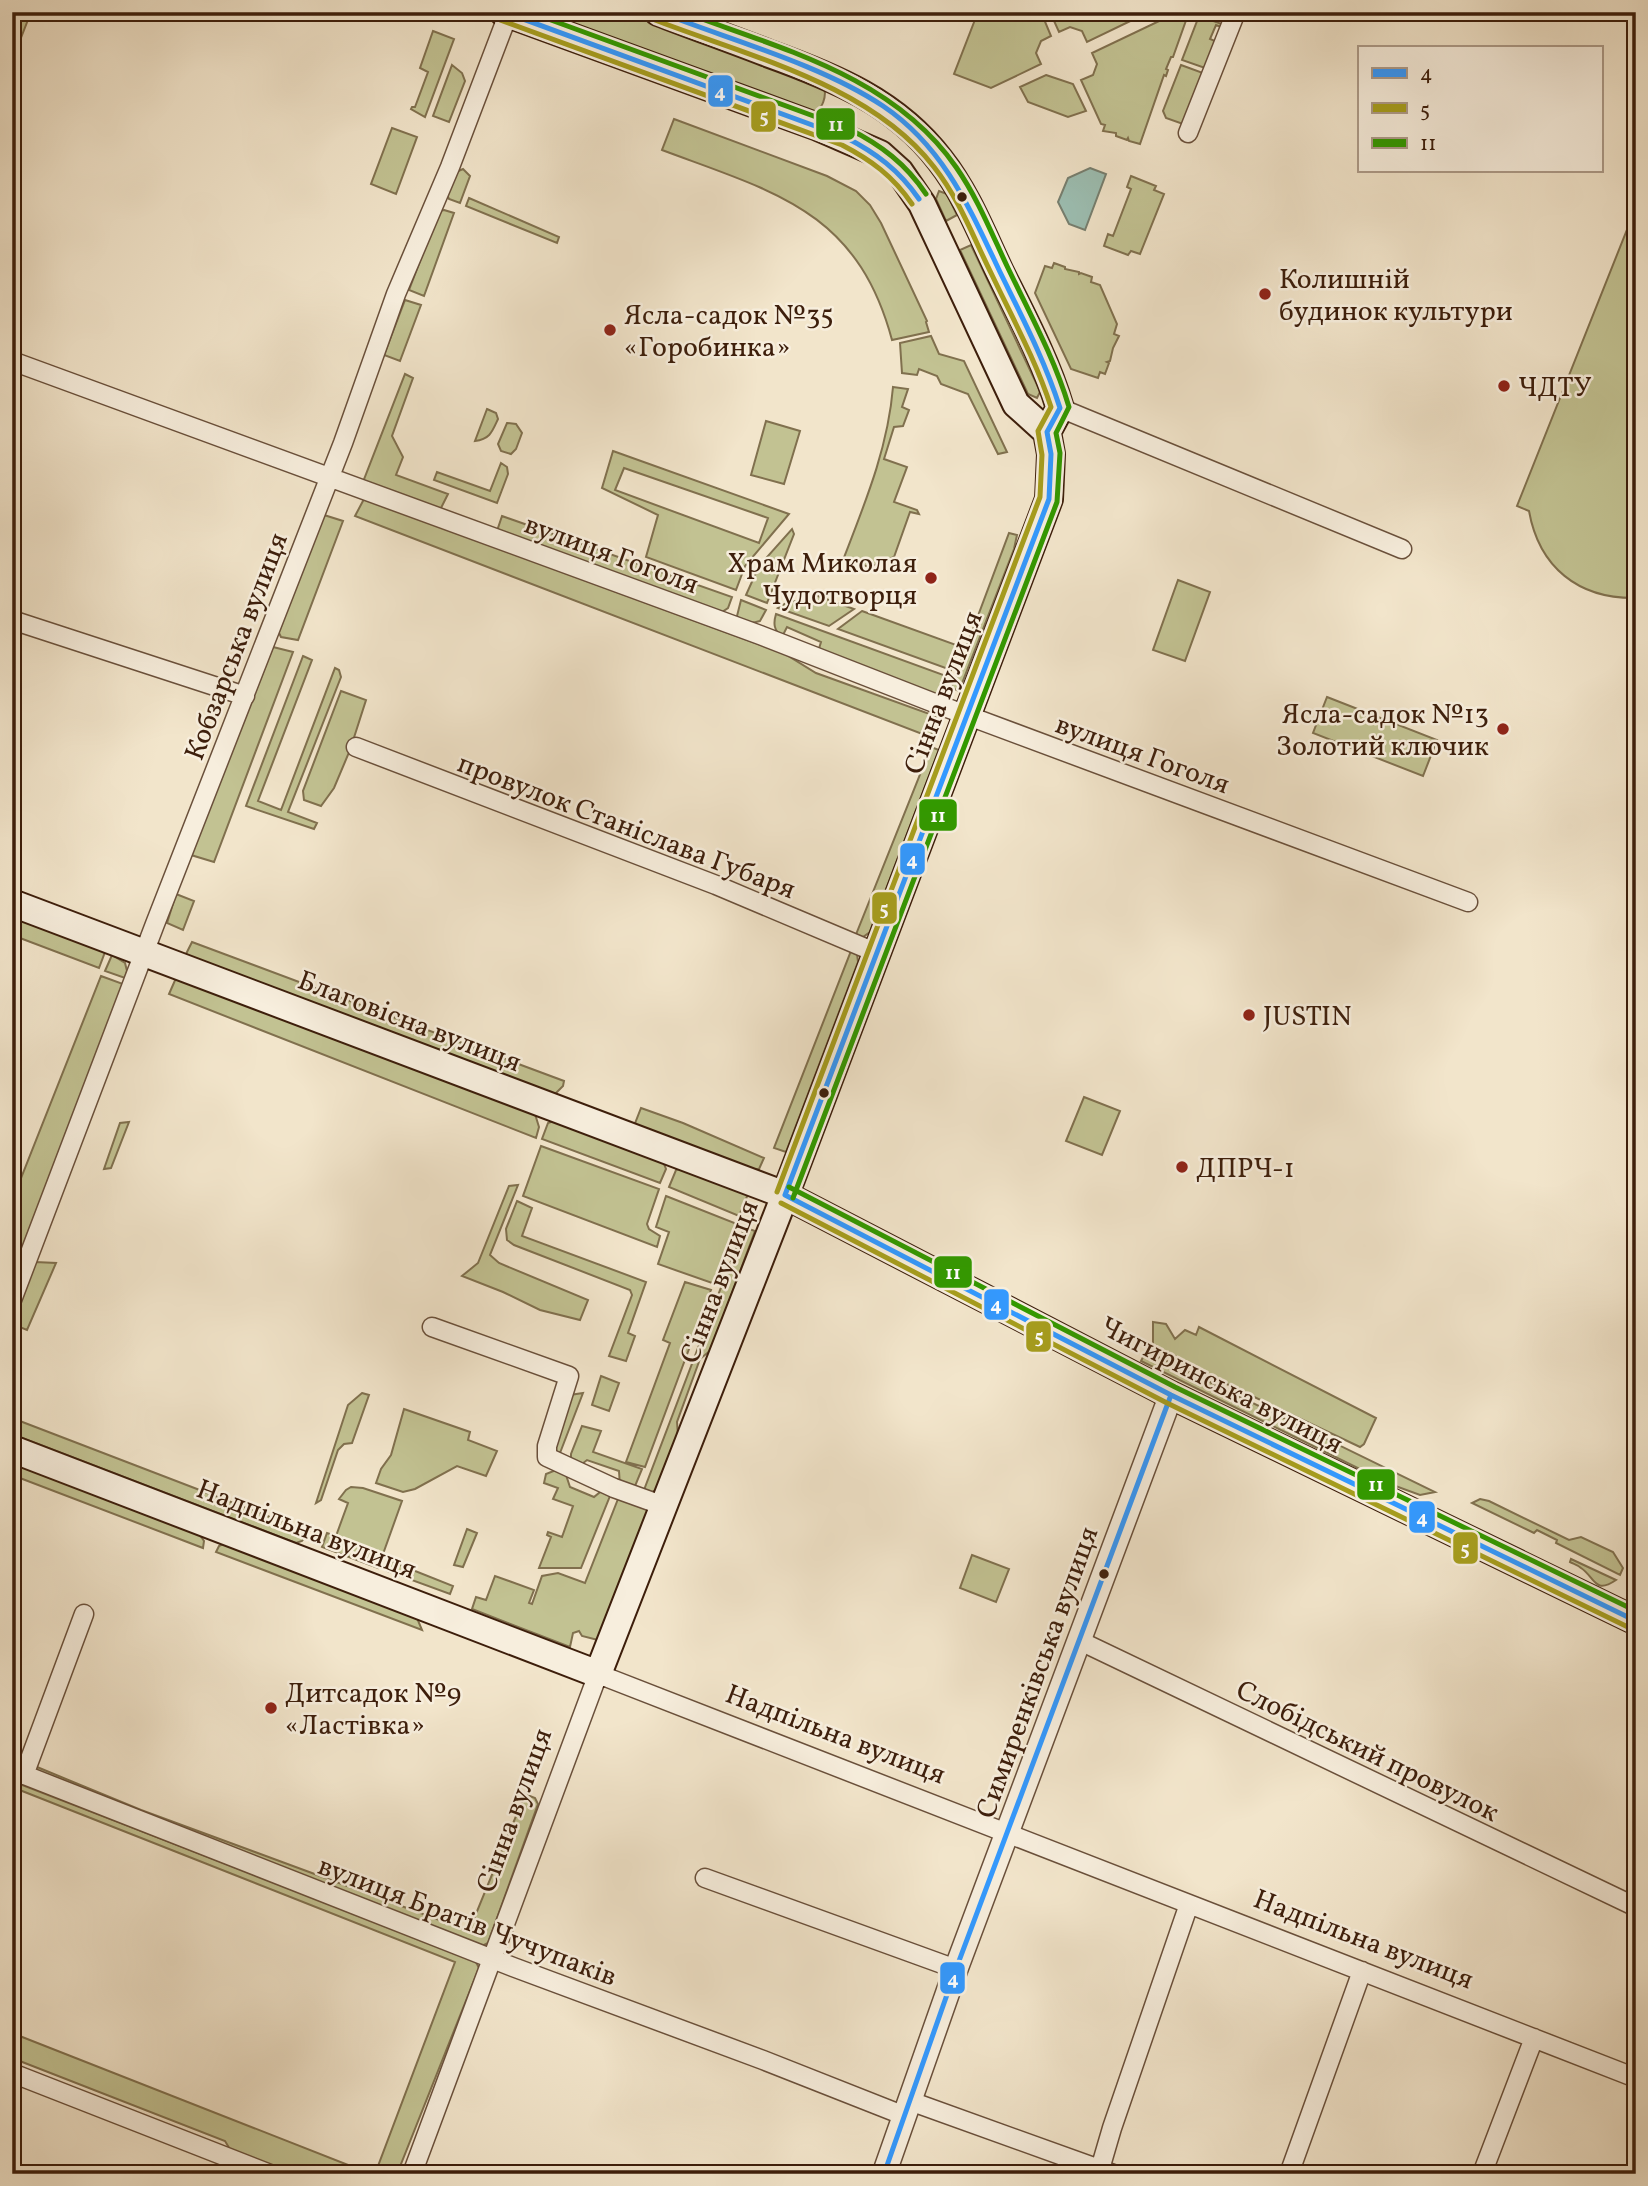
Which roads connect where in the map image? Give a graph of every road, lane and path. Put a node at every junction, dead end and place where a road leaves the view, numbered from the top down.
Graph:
1 (658, 12) edge
2 (1236, 12) edge
3 (506, 13) edge
4 (898, 116) junction
5 (1188, 134) dead end
6 (880, 154) junction
7 (12, 361) edge
8 (1060, 408) junction
9 (1047, 432) junction
10 (329, 478) junction
11 (1402, 549) dead end
12 (12, 620) edge
13 (245, 696) junction
14 (967, 715) junction
15 (356, 747) dead end
16 (1468, 902) dead end
17 (12, 903) edge
18 (145, 953) junction
19 (877, 953) junction
20 (785, 1195) junction
21 (12, 1300) edge
22 (432, 1327) dead end
23 (1171, 1395) junction
24 (12, 1449) edge
25 (664, 1506) junction
26 (84, 1614) dead end
27 (1636, 1621) edge
28 (1078, 1640) junction
29 (598, 1674) junction
30 (18, 1773) edge
31 (1008, 1833) junction
32 (705, 1878) dead end
33 (1189, 1904) junction
34 (1636, 1907) edge
35 (492, 1958) junction
36 (956, 1969) junction
37 (1362, 1971) junction
38 (1534, 2038) junction
39 (12, 2073) edge
40 (1636, 2078) edge
41 (908, 2109) junction
42 (1107, 2171) edge
43 (270, 2174) edge
44 (412, 2174) edge
45 (884, 2174) edge
46 (1289, 2174) edge
47 (1482, 2174) edge

1 - 4 main road
2 - 5 street
3 - 6 main road
3 - 10 street, Кобзарська вулиця
4 - 6 main road
4 - 8 main road
6 - 9 main road
7 - 10 street, вулиця Гоголя
8 - 9 main road
8 - 11 street
9 - 14 main road, Сінна вулиця
10 - 13 street, Кобзарська вулиця
10 - 14 street, вулиця Гоголя
12 - 13 street
13 - 18 street, Кобзарська вулиця
14 - 16 street, вулиця Гоголя
14 - 19 main road, Сінна вулиця
15 - 19 street, провулок Станіслава Губаря
17 - 18 main road, Благовісна вулиця
18 - 20 main road, Благовісна вулиця
18 - 21 street, Кобзарська вулиця
19 - 20 main road, Сінна вулиця
20 - 23 main road, Чигиринська вулиця
20 - 25 main road, Сінна вулиця
22 - 25 street
23 - 27 main road, Чигиринська вулиця
23 - 28 street, Симиренківська вулиця
24 - 29 main road, Надпільна вулиця
25 - 29 main road, Сінна вулиця
26 - 30 street
28 - 31 street, Симиренківська вулиця
28 - 34 street, Слобідський провулок
29 - 31 street, Надпільна вулиця
29 - 35 street, Сінна вулиця
30 - 35 street, вулиця Братів Чучупаків
31 - 33 street, Надпільна вулиця
31 - 36 street, Симиренківська вулиця
32 - 36 street
33 - 37 street, Надпільна вулиця
33 - 42 street
35 - 41 street, вулиця Братів Чучупаків
35 - 44 street, Сінна вулиця
36 - 41 street, Симиренківська вулиця
37 - 38 street, Надпільна вулиця
37 - 46 street
38 - 40 street, Надпільна вулиця
38 - 47 street
39 - 43 street
41 - 42 street, вулиця Братів Чучупаків
41 - 45 street, Симиренківська вулиця

